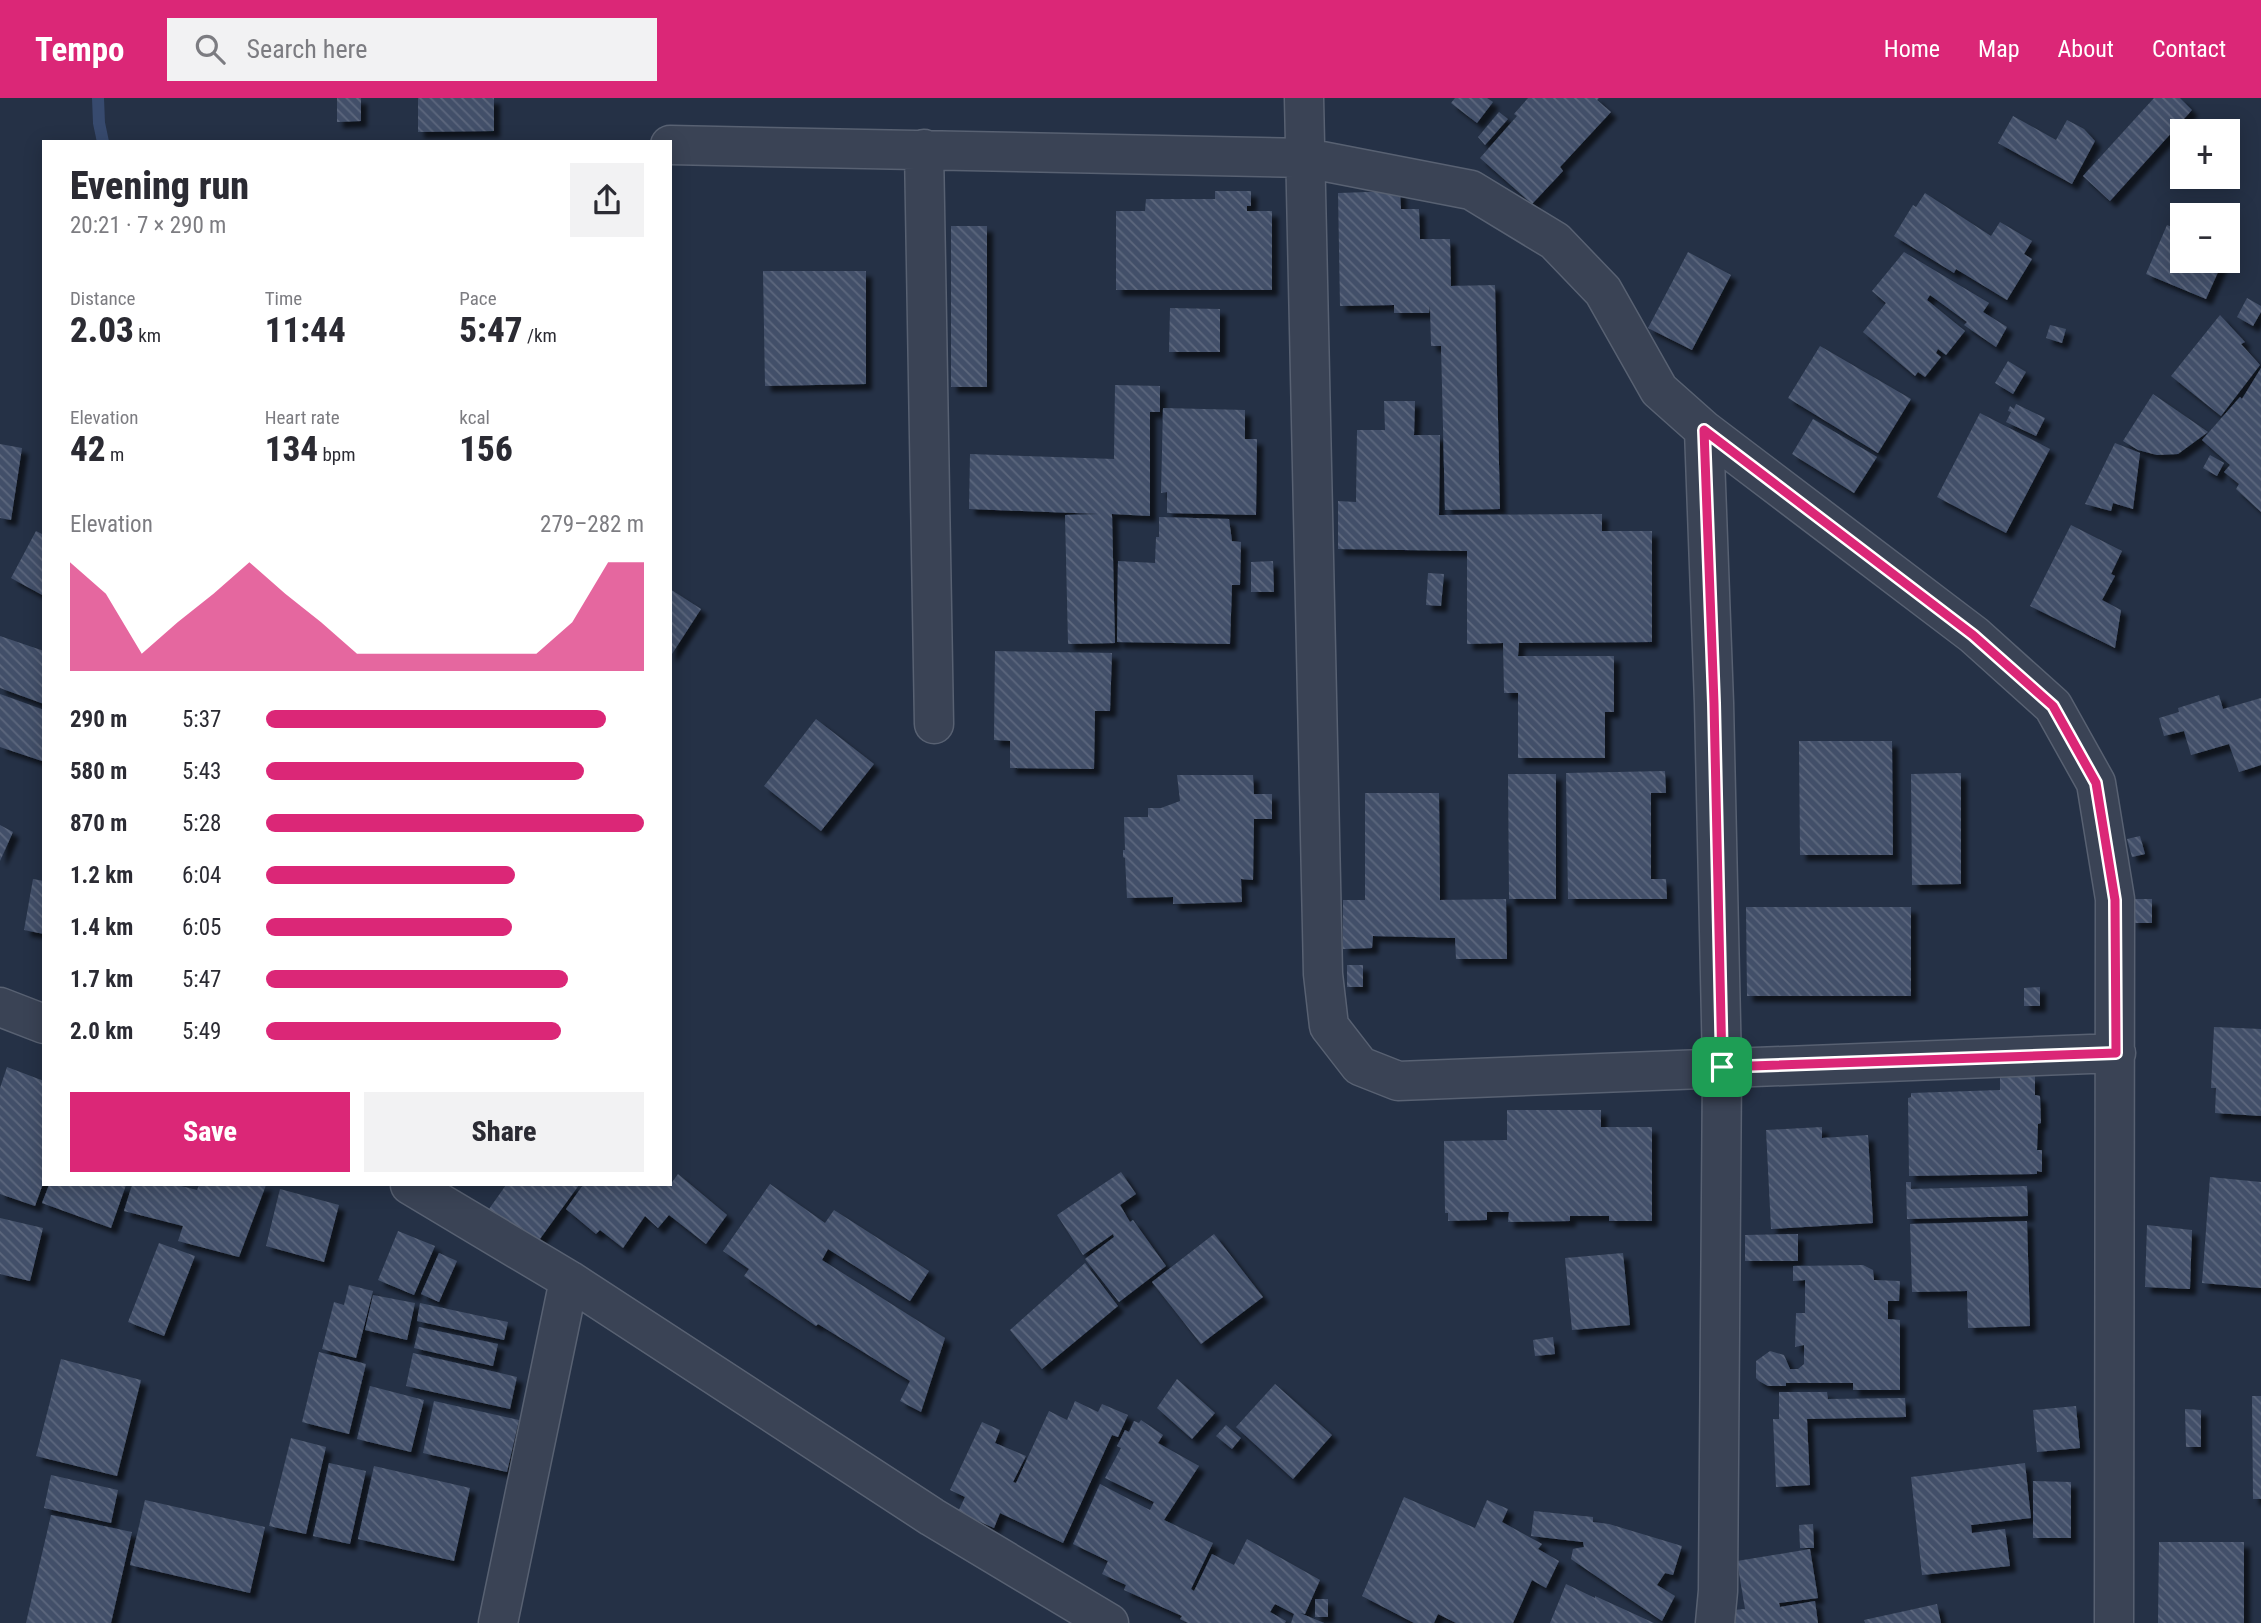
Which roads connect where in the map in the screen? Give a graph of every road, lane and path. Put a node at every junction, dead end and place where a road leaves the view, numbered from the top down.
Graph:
1 (1304, 98) edge
2 (672, 145) edge
3 (924, 149) junction
4 (1306, 158) junction
5 (1704, 430) junction
6 (934, 724) dead end
7 (0, 1007) edge
8 (42, 1023) edge
9 (2116, 1053) junction
10 (1722, 1067) junction
11 (412, 1186) edge
12 (569, 1280) junction
13 (498, 1623) edge
14 (1109, 1623) edge
15 (1716, 1623) edge
16 (2114, 1623) edge

1 - 4 street
2 - 3 street
3 - 4 street
3 - 6 street
4 - 5 street
4 - 10 street
5 - 9 street
5 - 10 street
7 - 8 street
9 - 10 street
9 - 16 street
10 - 15 street
11 - 12 street
12 - 13 street
12 - 14 street

